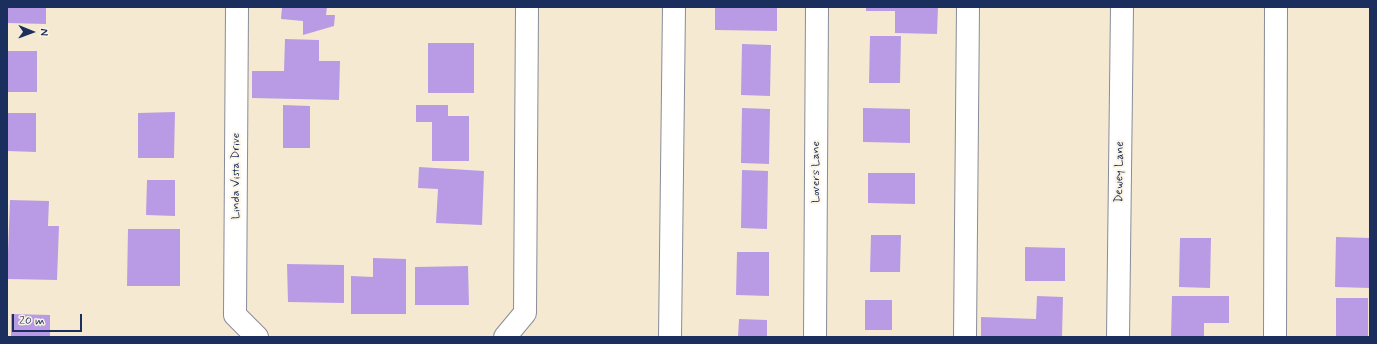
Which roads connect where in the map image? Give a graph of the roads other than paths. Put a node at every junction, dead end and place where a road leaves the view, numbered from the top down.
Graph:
1 (237, 7) edge
2 (527, 7) edge
3 (674, 7) edge
4 (817, 7) edge
5 (968, 7) edge
6 (1122, 7) edge
7 (1276, 7) edge
8 (257, 337) edge
9 (505, 337) edge
10 (670, 337) edge
11 (815, 337) edge
12 (965, 337) edge
13 (1118, 337) edge
14 (1275, 337) edge

1 - 8 street, Linda Vista Drive
2 - 9 street
3 - 10 street
4 - 11 street, Lovers Lane
5 - 12 street
6 - 13 street, Dewey Lane
7 - 14 street

